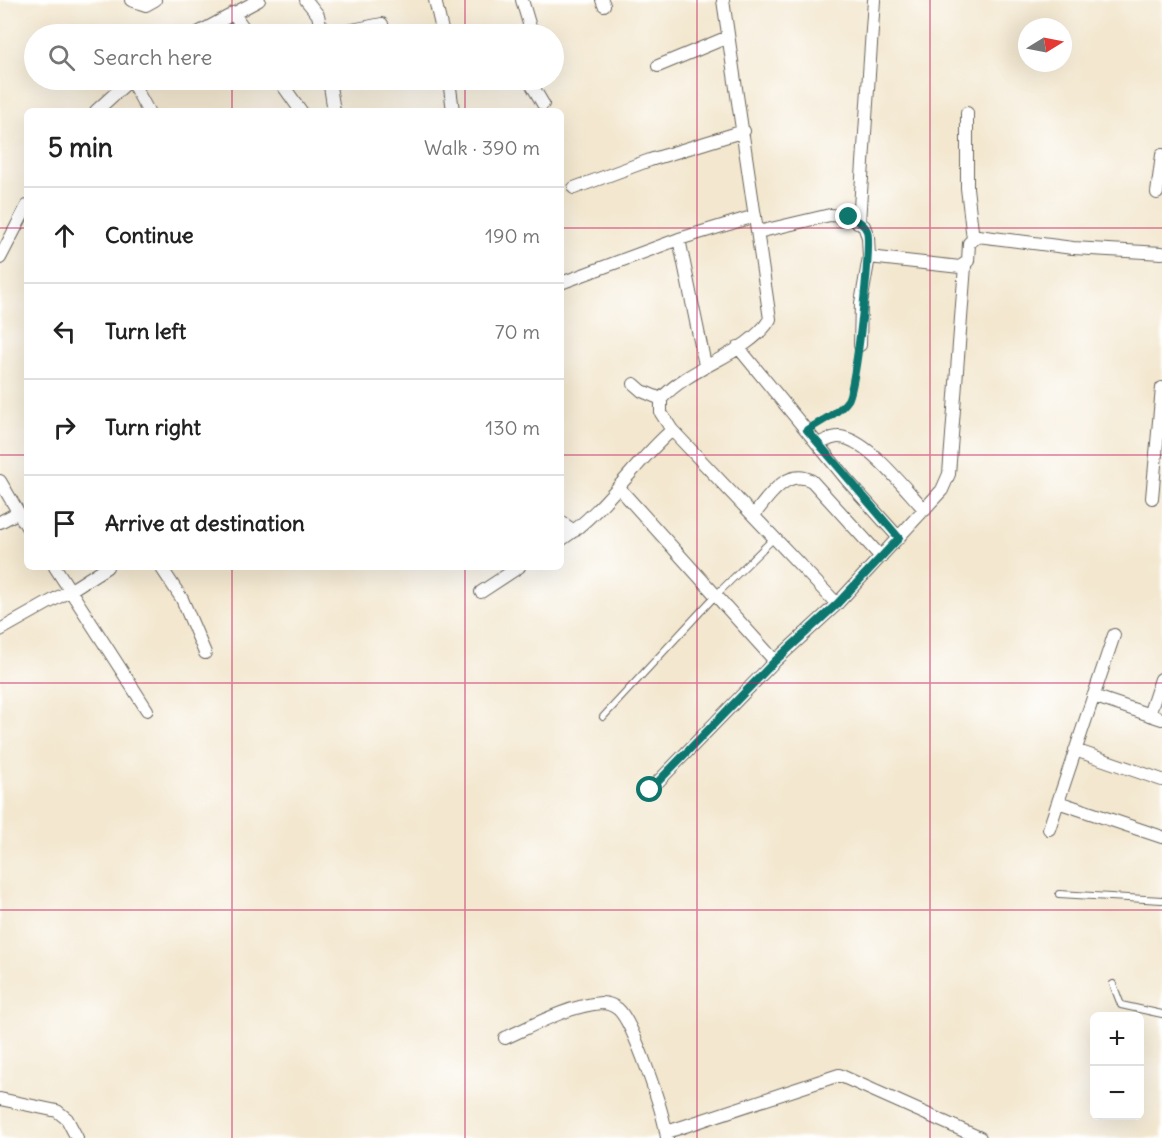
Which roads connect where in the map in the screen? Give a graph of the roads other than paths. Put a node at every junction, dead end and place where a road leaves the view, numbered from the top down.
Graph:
1 (131, 0) edge
2 (155, 0) edge
3 (258, 0) edge
4 (306, 0) edge
5 (435, 0) edge
6 (522, 0) edge
7 (723, 0) edge
8 (874, 0) edge
9 (233, 13) junction
10 (214, 24) edge
11 (241, 24) edge
12 (320, 24) edge
13 (441, 24) edge
14 (529, 24) edge
15 (728, 37) junction
16 (658, 66) dead end
17 (119, 90) edge
18 (136, 90) edge
19 (286, 90) edge
20 (331, 90) edge
21 (450, 90) edge
22 (535, 90) edge
23 (543, 104) dead end
24 (99, 108) edge
25 (146, 108) edge
26 (299, 108) edge
27 (334, 108) edge
28 (453, 108) edge
29 (967, 113) dead end
30 (744, 131) junction
31 (1162, 155) edge
32 (574, 188) dead end
33 (1157, 193) dead end
34 (24, 212) edge
35 (755, 216) junction
36 (859, 222) junction
37 (758, 232) junction
38 (973, 238) junction
39 (679, 239) junction
40 (1162, 253) edge
41 (870, 257) junction
42 (0, 258) edge
43 (965, 266) junction
44 (564, 282) edge
45 (860, 345) road end
46 (738, 347) junction
47 (705, 365) junction
48 (634, 384) dead end
49 (1162, 388) edge
50 (661, 399) junction
51 (672, 430) junction
52 (818, 444) junction
53 (0, 481) edge
54 (619, 488) junction
55 (1152, 498) dead end
56 (924, 510) junction
57 (17, 513) junction
58 (754, 515) junction
59 (0, 522) edge
60 (24, 523) edge
61 (564, 524) edge
62 (574, 531) junction
63 (775, 537) junction
64 (564, 538) edge
65 (899, 538) junction
66 (881, 558) junction
67 (57, 570) edge
68 (102, 570) edge
69 (163, 570) edge
70 (514, 570) edge
71 (71, 591) junction
72 (481, 592) dead end
73 (716, 595) junction
74 (837, 604) junction
75 (0, 630) edge
76 (1114, 635) dead end
77 (205, 653) dead end
78 (775, 661) junction
79 (1161, 679) edge
80 (1093, 696) junction
81 (147, 710) dead end
82 (1149, 715) junction
83 (603, 717) dead end
84 (1162, 719) edge
85 (1075, 750) junction
86 (1162, 780) edge
87 (650, 790) dead end
88 (1058, 802) junction
89 (1049, 829) dead end
90 (1162, 839) edge
91 (1059, 894) dead end
92 (1162, 900) edge
93 (1113, 984) dead end
94 (1162, 1014) edge
95 (505, 1038) dead end
96 (0, 1099) edge
97 (946, 1125) junction
98 (667, 1135) edge
99 (77, 1138) edge
100 (942, 1138) edge
101 (980, 1138) edge

1 - 2 street
3 - 9 street
4 - 12 street
5 - 13 street
6 - 14 street
7 - 15 street
8 - 36 street
9 - 10 street
9 - 11 street
15 - 16 street
15 - 30 street
17 - 24 street
18 - 25 street
19 - 26 street
20 - 27 street
21 - 28 street
22 - 23 street
29 - 38 street
30 - 32 street
30 - 35 street
31 - 33 street
34 - 42 street
35 - 37 street
35 - 39 street
36 - 37 street
36 - 41 street
37 - 46 street
38 - 40 street
38 - 43 street
39 - 44 street
39 - 47 street
41 - 43 street
41 - 45 street
43 - 56 street
46 - 47 street
46 - 52 street
47 - 50 street
48 - 50 street
49 - 55 street
50 - 51 street
51 - 54 street
51 - 58 street
52 - 56 street
52 - 65 street
53 - 57 street
54 - 62 street
54 - 73 street
56 - 65 street
57 - 59 street
57 - 60 street
58 - 63 street
58 - 66 street
61 - 62 street
62 - 64 street
63 - 73 lane
63 - 74 street
65 - 66 street
66 - 74 street
67 - 71 street
68 - 71 street
69 - 77 street
70 - 72 street
71 - 75 street
71 - 81 street
73 - 78 street
73 - 83 lane
74 - 78 street
76 - 80 street
78 - 87 street
79 - 82 street
80 - 82 street
80 - 85 street
82 - 84 street
85 - 86 street
85 - 88 street
88 - 89 street
88 - 90 street
91 - 92 lane
93 - 94 lane
95 - 98 street
96 - 99 street
97 - 98 street
97 - 100 street
97 - 101 street

